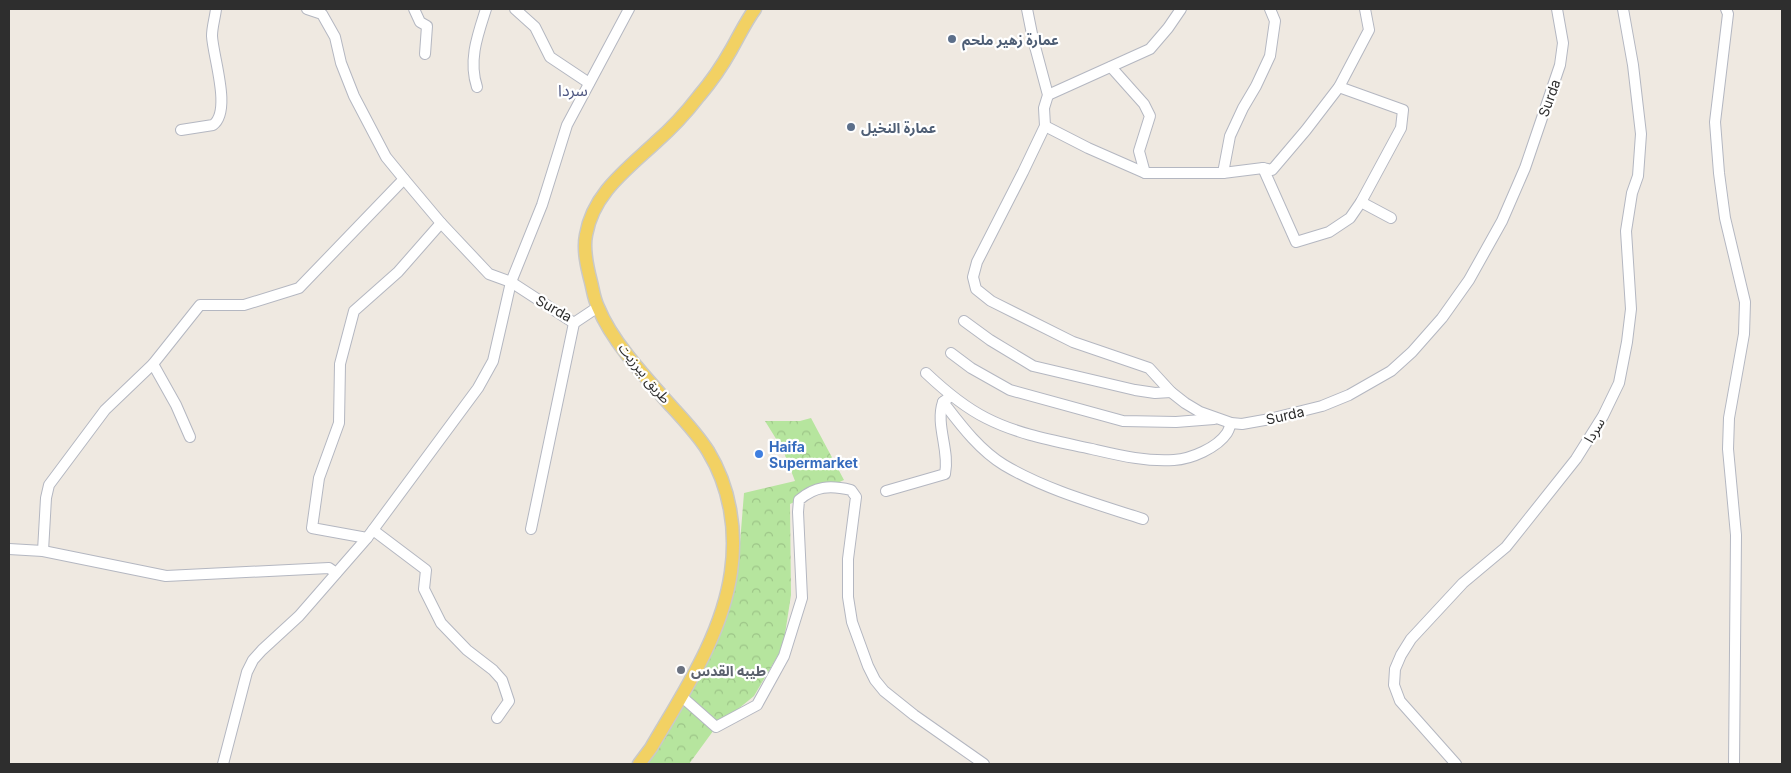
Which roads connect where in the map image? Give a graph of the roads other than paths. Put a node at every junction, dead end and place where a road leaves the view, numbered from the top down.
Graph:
1 (216, 9) edge
2 (307, 9) edge
3 (414, 9) edge
4 (486, 9) edge
5 (514, 9) edge
6 (629, 9) edge
7 (755, 9) edge
8 (1027, 9) edge
9 (1270, 9) edge
10 (1365, 9) edge
11 (1557, 9) edge
12 (1623, 9) edge
13 (1726, 9) edge
14 (1177, 10) edge
15 (326, 12) edge
16 (425, 54) dead end
17 (1111, 67) junction
18 (589, 82) junction
19 (477, 86) dead end
20 (1339, 87) junction
21 (1048, 95) junction
22 (1045, 126) junction
23 (180, 130) dead end
24 (1263, 168) junction
25 (1145, 173) junction
26 (1223, 173) junction
27 (404, 179) junction
28 (1361, 202) junction
29 (1391, 218) dead end
30 (441, 223) junction
31 (511, 282) junction
32 (598, 307) junction
33 (964, 321) dead end
34 (574, 323) junction
35 (951, 353) dead end
36 (153, 364) junction
37 (926, 373) dead end
38 (1171, 392) junction
39 (947, 399) junction
40 (1218, 419) junction
41 (1231, 423) junction
42 (190, 437) dead end
43 (886, 491) dead end
44 (1143, 519) dead end
45 (532, 529) dead end
46 (370, 534) junction
47 (9, 549) edge
48 (43, 551) junction
49 (336, 573) junction
50 (681, 696) junction
51 (497, 718) dead end
52 (223, 764) edge
53 (639, 764) edge
54 (984, 764) edge
55 (1456, 764) edge
56 (1734, 764) edge

1 - 23 street
2 - 15 street
3 - 16 street
4 - 19 street
5 - 18 street
6 - 18 street
7 - 32 main road, طريق بيرزيت
8 - 21 street, Surda
9 - 26 street
10 - 20 street
11 - 41 street, Surda
12 - 55 street, سردا
13 - 56 street
14 - 17 street
15 - 27 street, Surda
17 - 21 street
17 - 25 street
18 - 31 street
20 - 24 street
20 - 28 street
21 - 22 street, Surda
22 - 25 street
22 - 38 street, Surda
24 - 26 street
24 - 28 street
25 - 26 street
27 - 30 street, Surda
27 - 36 street
28 - 29 street
30 - 31 street, Surda
30 - 46 street
31 - 34 street, Surda
31 - 46 street
32 - 34 street, Surda
32 - 50 main road, طريق بيرزيت
33 - 38 street
34 - 45 street
35 - 40 street
36 - 42 street
36 - 48 street
37 - 39 street
38 - 40 street, Surda
39 - 41 street
39 - 43 street
39 - 44 street
40 - 41 street, Surda
46 - 49 street
46 - 51 street
47 - 48 street
48 - 49 street
49 - 52 street
50 - 53 main road, طريق بيرزيت
50 - 54 street

